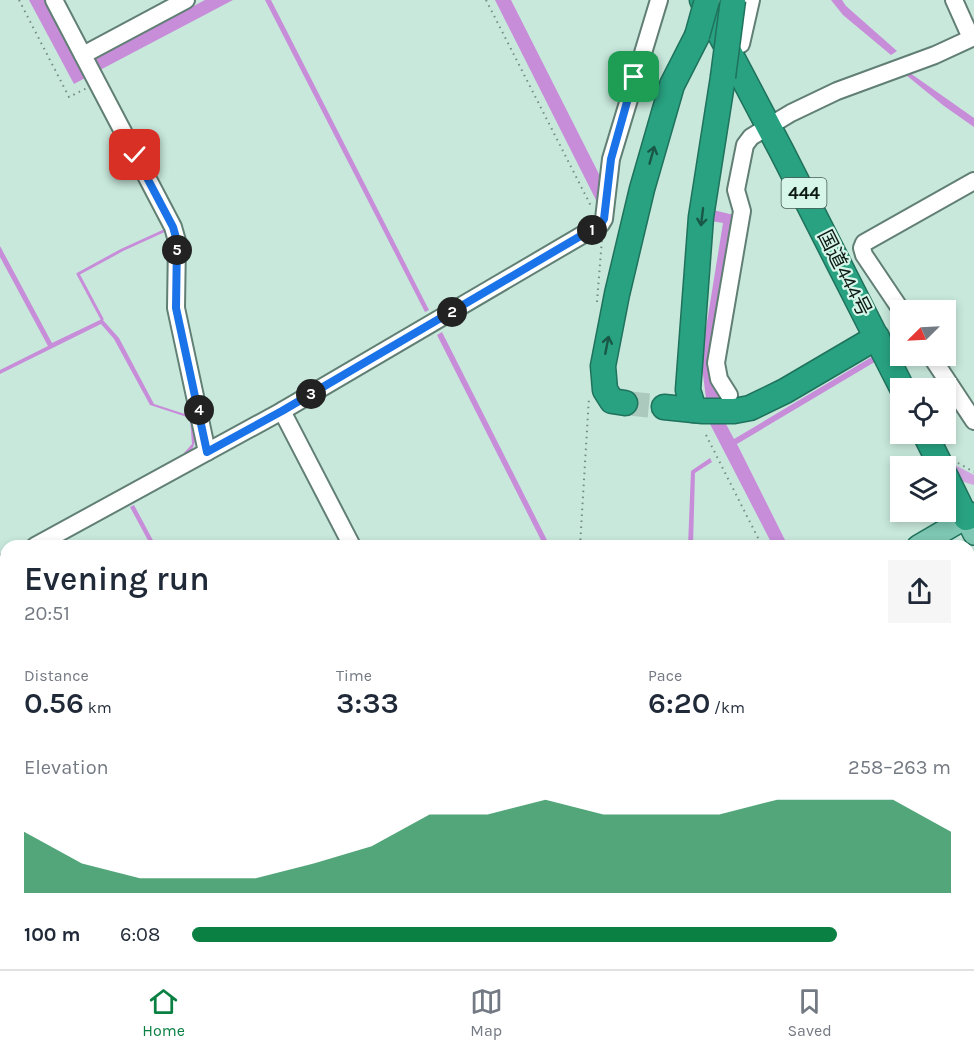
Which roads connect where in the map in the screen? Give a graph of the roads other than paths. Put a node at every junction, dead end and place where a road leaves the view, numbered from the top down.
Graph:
1 (54, 0) edge
2 (186, 0) edge
3 (659, 0) edge
4 (702, 0) edge
5 (707, 0) edge
6 (733, 0) edge
7 (751, 0) edge
8 (954, 0) edge
9 (973, 37) edge
10 (741, 44) dead end
11 (83, 55) junction
12 (769, 126) junction
13 (974, 181) edge
14 (894, 300) edge
15 (877, 337) junction
16 (938, 366) edge
17 (897, 378) edge
18 (729, 395) dead end
19 (625, 403) tunnel mouth
20 (663, 407) tunnel mouth
21 (694, 410) junction
22 (282, 411) junction
23 (974, 421) edge
24 (207, 452) junction
25 (956, 488) edge
26 (971, 522) edge
27 (46, 540) edge
28 (349, 540) edge
29 (931, 540) edge

1 - 11 street
2 - 11 street
3 - 22 street
4 - 12 highway, 国道444号 / 444
19 -> 5 highway, bridge
6 -> 21 highway, bridge
7 - 10 street
8 - 9 street
9 - 12 street
11 - 24 street
12 - 15 highway, 国道444号 / 444
12 - 18 street
13 - 14 street
15 - 17 highway, 国道444号 / 444
15 - 21 highway
16 - 23 street
20 - 21 highway
22 - 24 street
22 - 28 street
24 - 27 street
25 - 26 highway
26 - 29 main road

